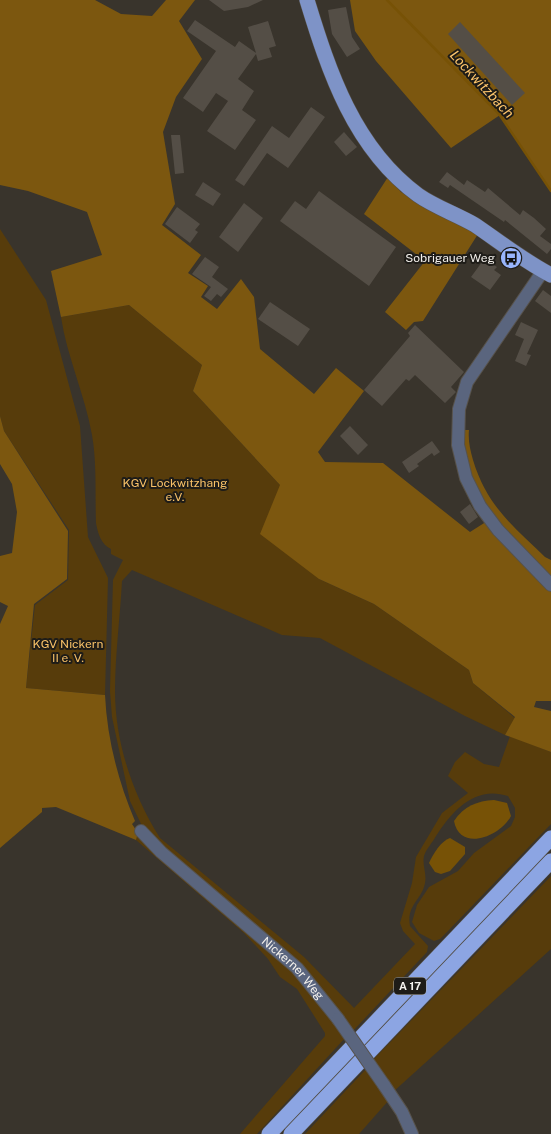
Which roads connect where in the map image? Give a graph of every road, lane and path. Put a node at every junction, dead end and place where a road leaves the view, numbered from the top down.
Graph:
1 (307, 0) edge
2 (547, 273) edge
3 (551, 585) edge
4 (141, 831) dead end
5 (551, 838) edge
6 (551, 861) edge
7 (269, 1134) edge
8 (291, 1134) edge
9 (412, 1134) edge

1 - 2 main road
2 - 3 street
4 - 9 street, Nickerner Weg, bridge
5 - 7 highway, A 17
6 - 8 highway, A 17

